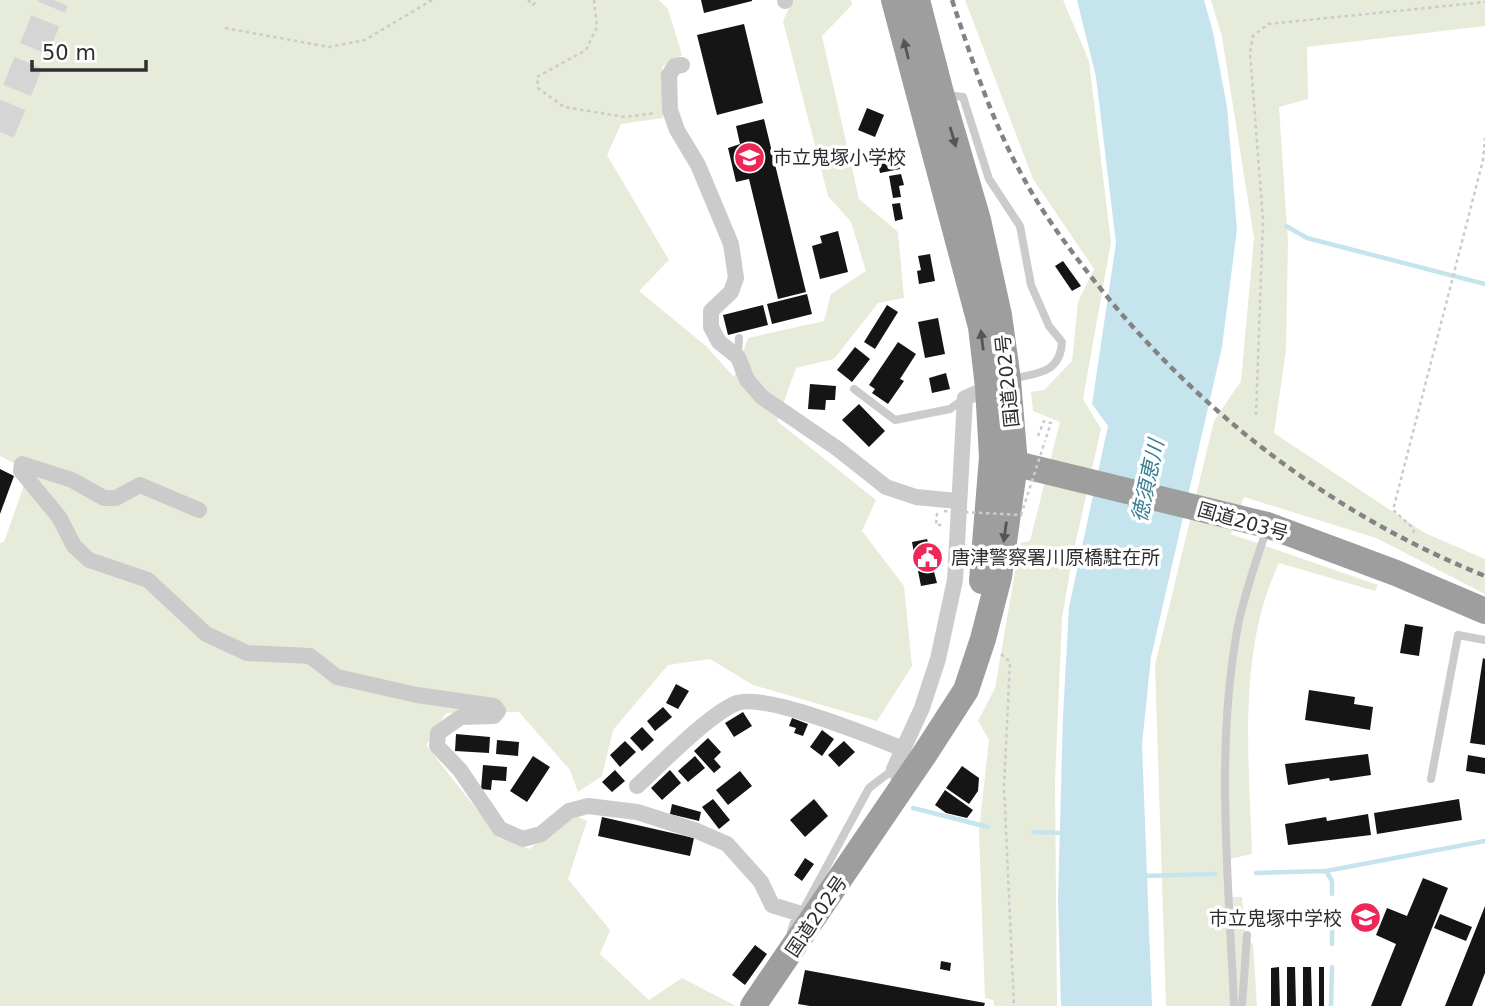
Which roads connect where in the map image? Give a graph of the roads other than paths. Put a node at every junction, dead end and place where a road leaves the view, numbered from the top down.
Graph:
1 (894, 0) edge
2 (917, 0) edge
3 (682, 65) dead end
4 (923, 96) junction
5 (739, 338) dead end
6 (738, 357) junction
7 (987, 388) junction
8 (854, 389) dead end
9 (1003, 461) junction
10 (957, 501) junction
11 (199, 510) dead end
12 (1255, 522) junction
13 (1485, 611) edge
14 (1485, 640) edge
15 (914, 752) junction
16 (899, 777) junction
17 (1431, 779) dead end
18 (637, 786) dead end
19 (801, 914) junction
20 (1247, 935) dead end
21 (799, 941) junction
22 (753, 1006) edge
23 (1234, 1006) edge
24 (1242, 1006) edge

4 -> 1 highway, 国道202号
2 - 4 highway, 国道202号
3 - 6 street
4 - 7 highway, 国道202号
4 - 7 lane
5 - 6 lane
6 - 10 street
7 - 8 lane
7 - 9 highway, 国道202号
7 - 10 street
9 - 12 highway, 国道203号
9 - 15 highway, 国道202号
9 -> 15 highway, 国道202号
10 - 15 street
11 - 19 street
12 - 13 highway, 国道203号
12 - 23 lane
14 - 17 lane
15 - 16 highway, 国道202号
15 - 18 street
16 - 19 lane
16 - 21 highway, 国道202号
19 - 21 street
20 - 24 lane
21 - 22 highway, 国道202号

